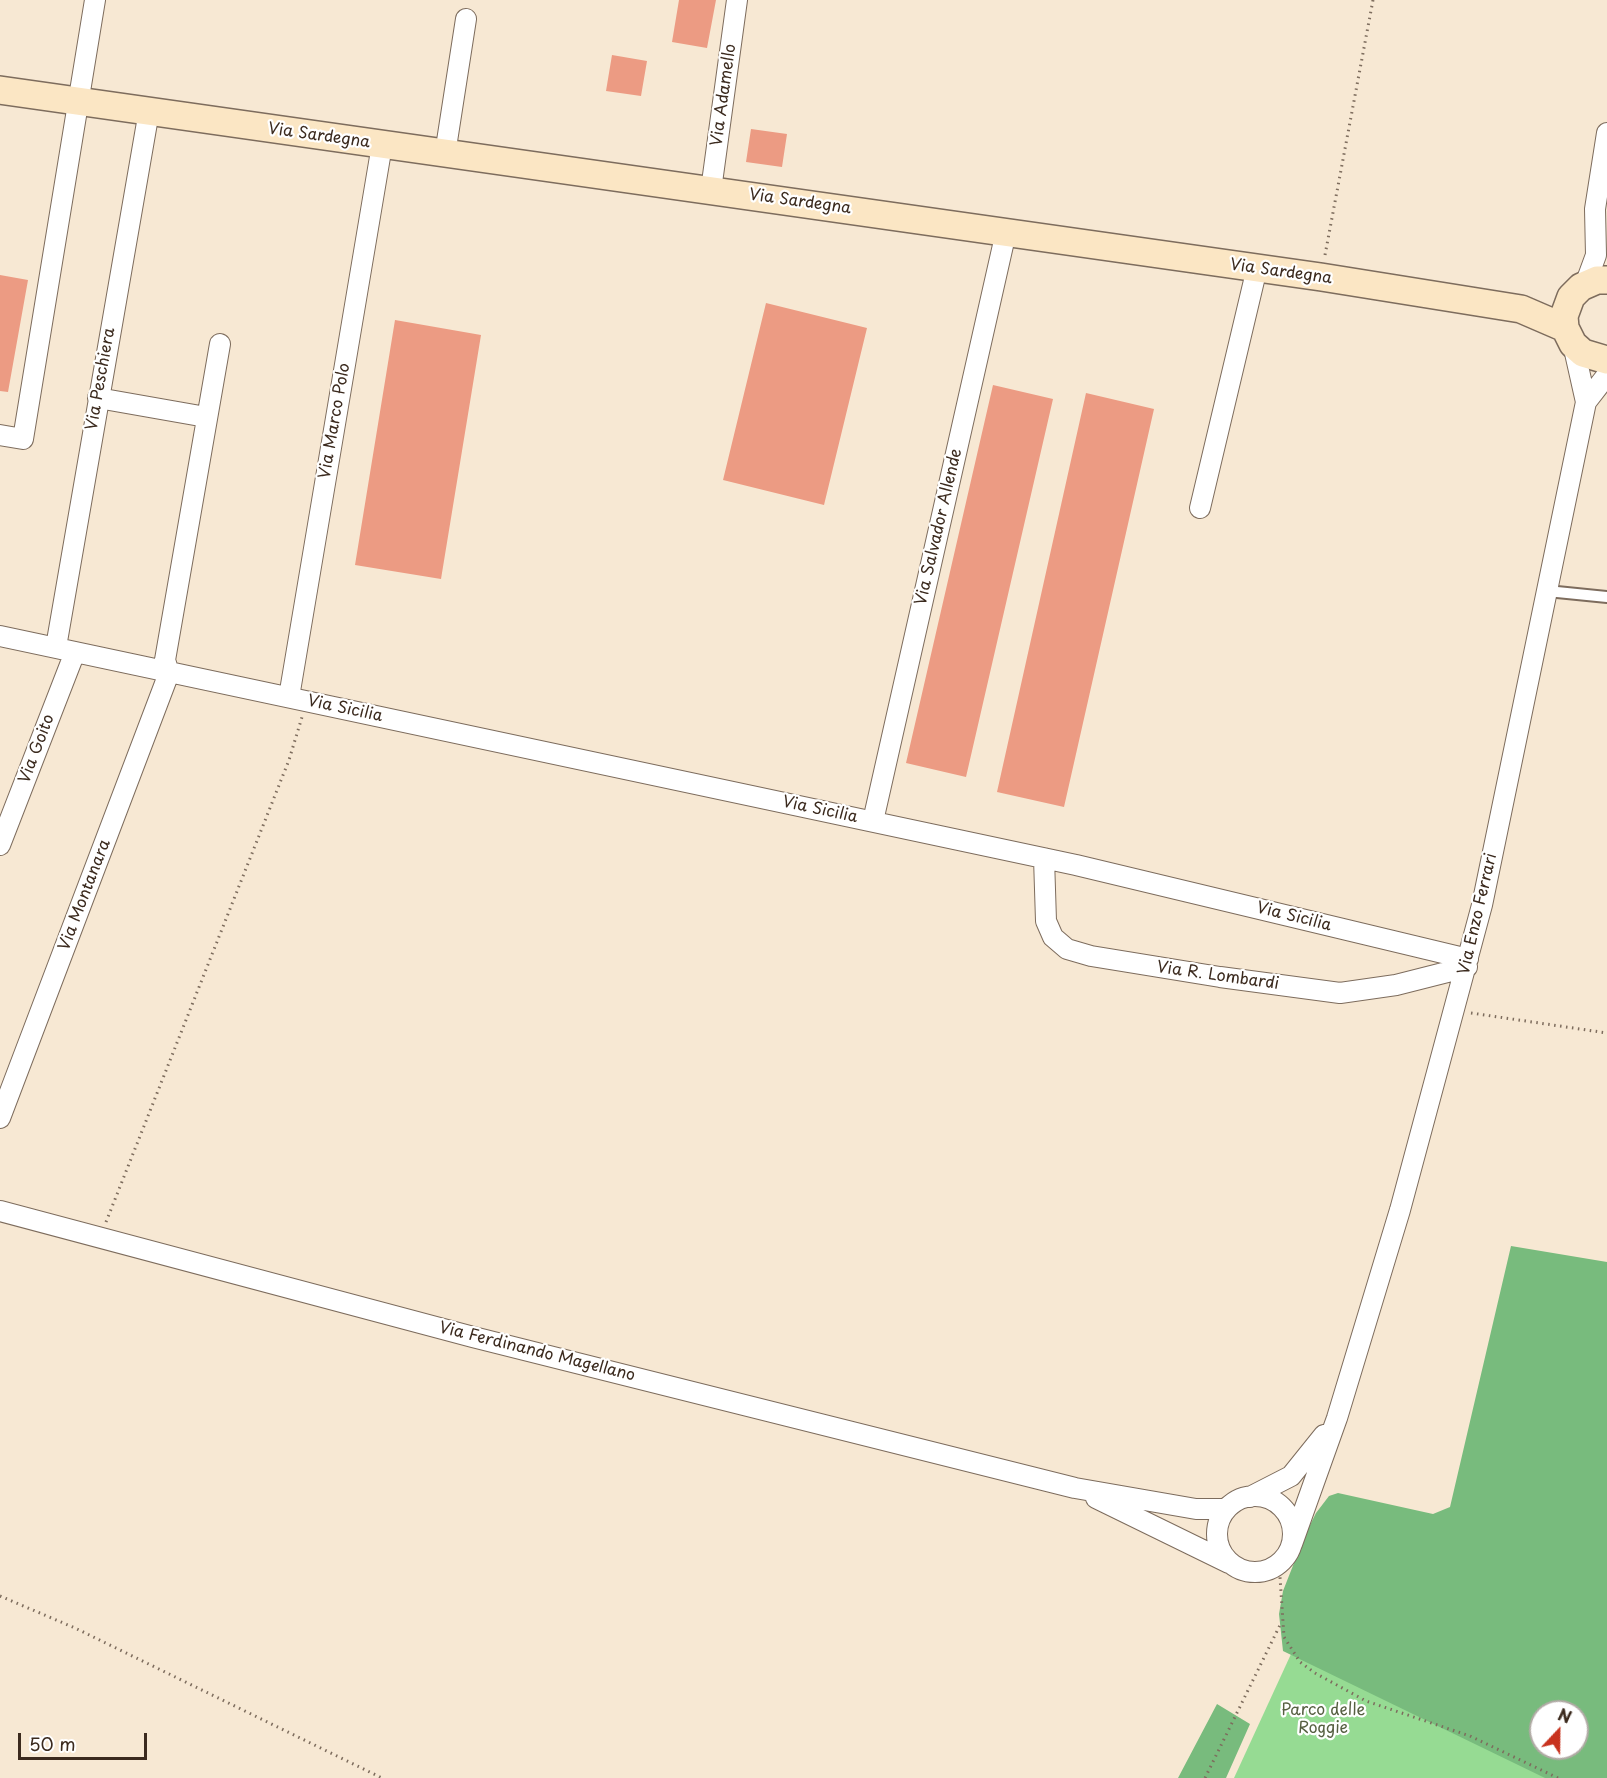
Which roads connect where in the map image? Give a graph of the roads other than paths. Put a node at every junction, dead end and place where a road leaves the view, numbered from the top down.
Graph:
1 (95, 0) edge
2 (737, 0) edge
3 (466, 19) dead end
4 (0, 90) edge
5 (78, 101) junction
6 (149, 111) junction
7 (1607, 133) edge
8 (382, 145) junction
9 (445, 154) junction
10 (711, 190) junction
11 (1595, 209) junction
12 (1006, 232) junction
13 (1607, 238) edge
14 (1257, 268) junction
15 (1588, 288) edge
16 (1521, 309) junction
17 (1569, 336) junction
18 (220, 344) dead end
19 (1607, 360) edge
20 (1607, 375) edge
21 (98, 398) junction
22 (1586, 402) junction
23 (206, 417) junction
24 (0, 435) edge
25 (1200, 508) dead end
26 (1547, 591) junction
27 (1607, 597) edge
28 (0, 636) edge
29 (56, 647) junction
30 (75, 652) junction
31 (169, 673) junction
32 (298, 699) junction
33 (873, 821) junction
34 (0, 845) edge
35 (1044, 858) junction
36 (1468, 963) junction
37 (0, 1118) edge
38 (0, 1211) edge
39 (1336, 1418) junction
40 (1075, 1488) junction
41 (1243, 1499) junction
42 (1292, 1544) junction
43 (1231, 1564) junction

1 - 5 street
2 - 10 street, Via Adamello
3 - 9 street
4 - 5 street, Via Sardegna
5 - 6 street, Via Sardegna
5 - 24 street
6 - 8 street, Via Sardegna
6 - 21 street, Via Peschiera
7 - 11 street
8 - 9 street, Via Sardegna
8 - 32 street, Via Marco Polo
9 - 10 street, Via Sardegna
10 - 12 street, Via Sardegna
11 - 13 street
11 - 15 street
12 - 14 street, Via Sardegna
12 - 33 street, Via Salvador Allende
14 - 16 street, Via Sardegna
14 - 25 street
15 - 16 street, Via Sardegna
15 - 17 street
16 - 17 street, Via Sardegna
17 - 19 street, Via Sardegna
17 - 22 street, Via Enzo Ferrari
18 - 23 street
20 - 22 street, Via Enzo Ferrari
21 - 23 street
21 - 29 street, Via Peschiera
22 - 26 street, Via Enzo Ferrari
23 - 31 street
26 - 27 lane
26 - 36 street, Via Enzo Ferrari
28 - 29 street, Via Sicilia
29 - 30 street, Via Sicilia
30 - 31 street, Via Sicilia
30 - 34 street, Via Goito
31 - 32 street, Via Sicilia
31 - 37 street, Via Montanara
32 - 33 street, Via Sicilia
33 - 35 street, Via Sicilia
35 - 36 street, Via Sicilia
35 - 36 street, Via R. Lombardi
36 - 39 street, Via Enzo Ferrari
38 - 40 street, Via Ferdinando Magellano
39 - 41 street, Via Enzo Ferrari
39 - 42 street, Via Enzo Ferrari
40 - 41 street, Via Ferdinando Magellano
40 - 43 street, Via Ferdinando Magellano
41 - 42 street
41 - 43 street
42 - 43 street

